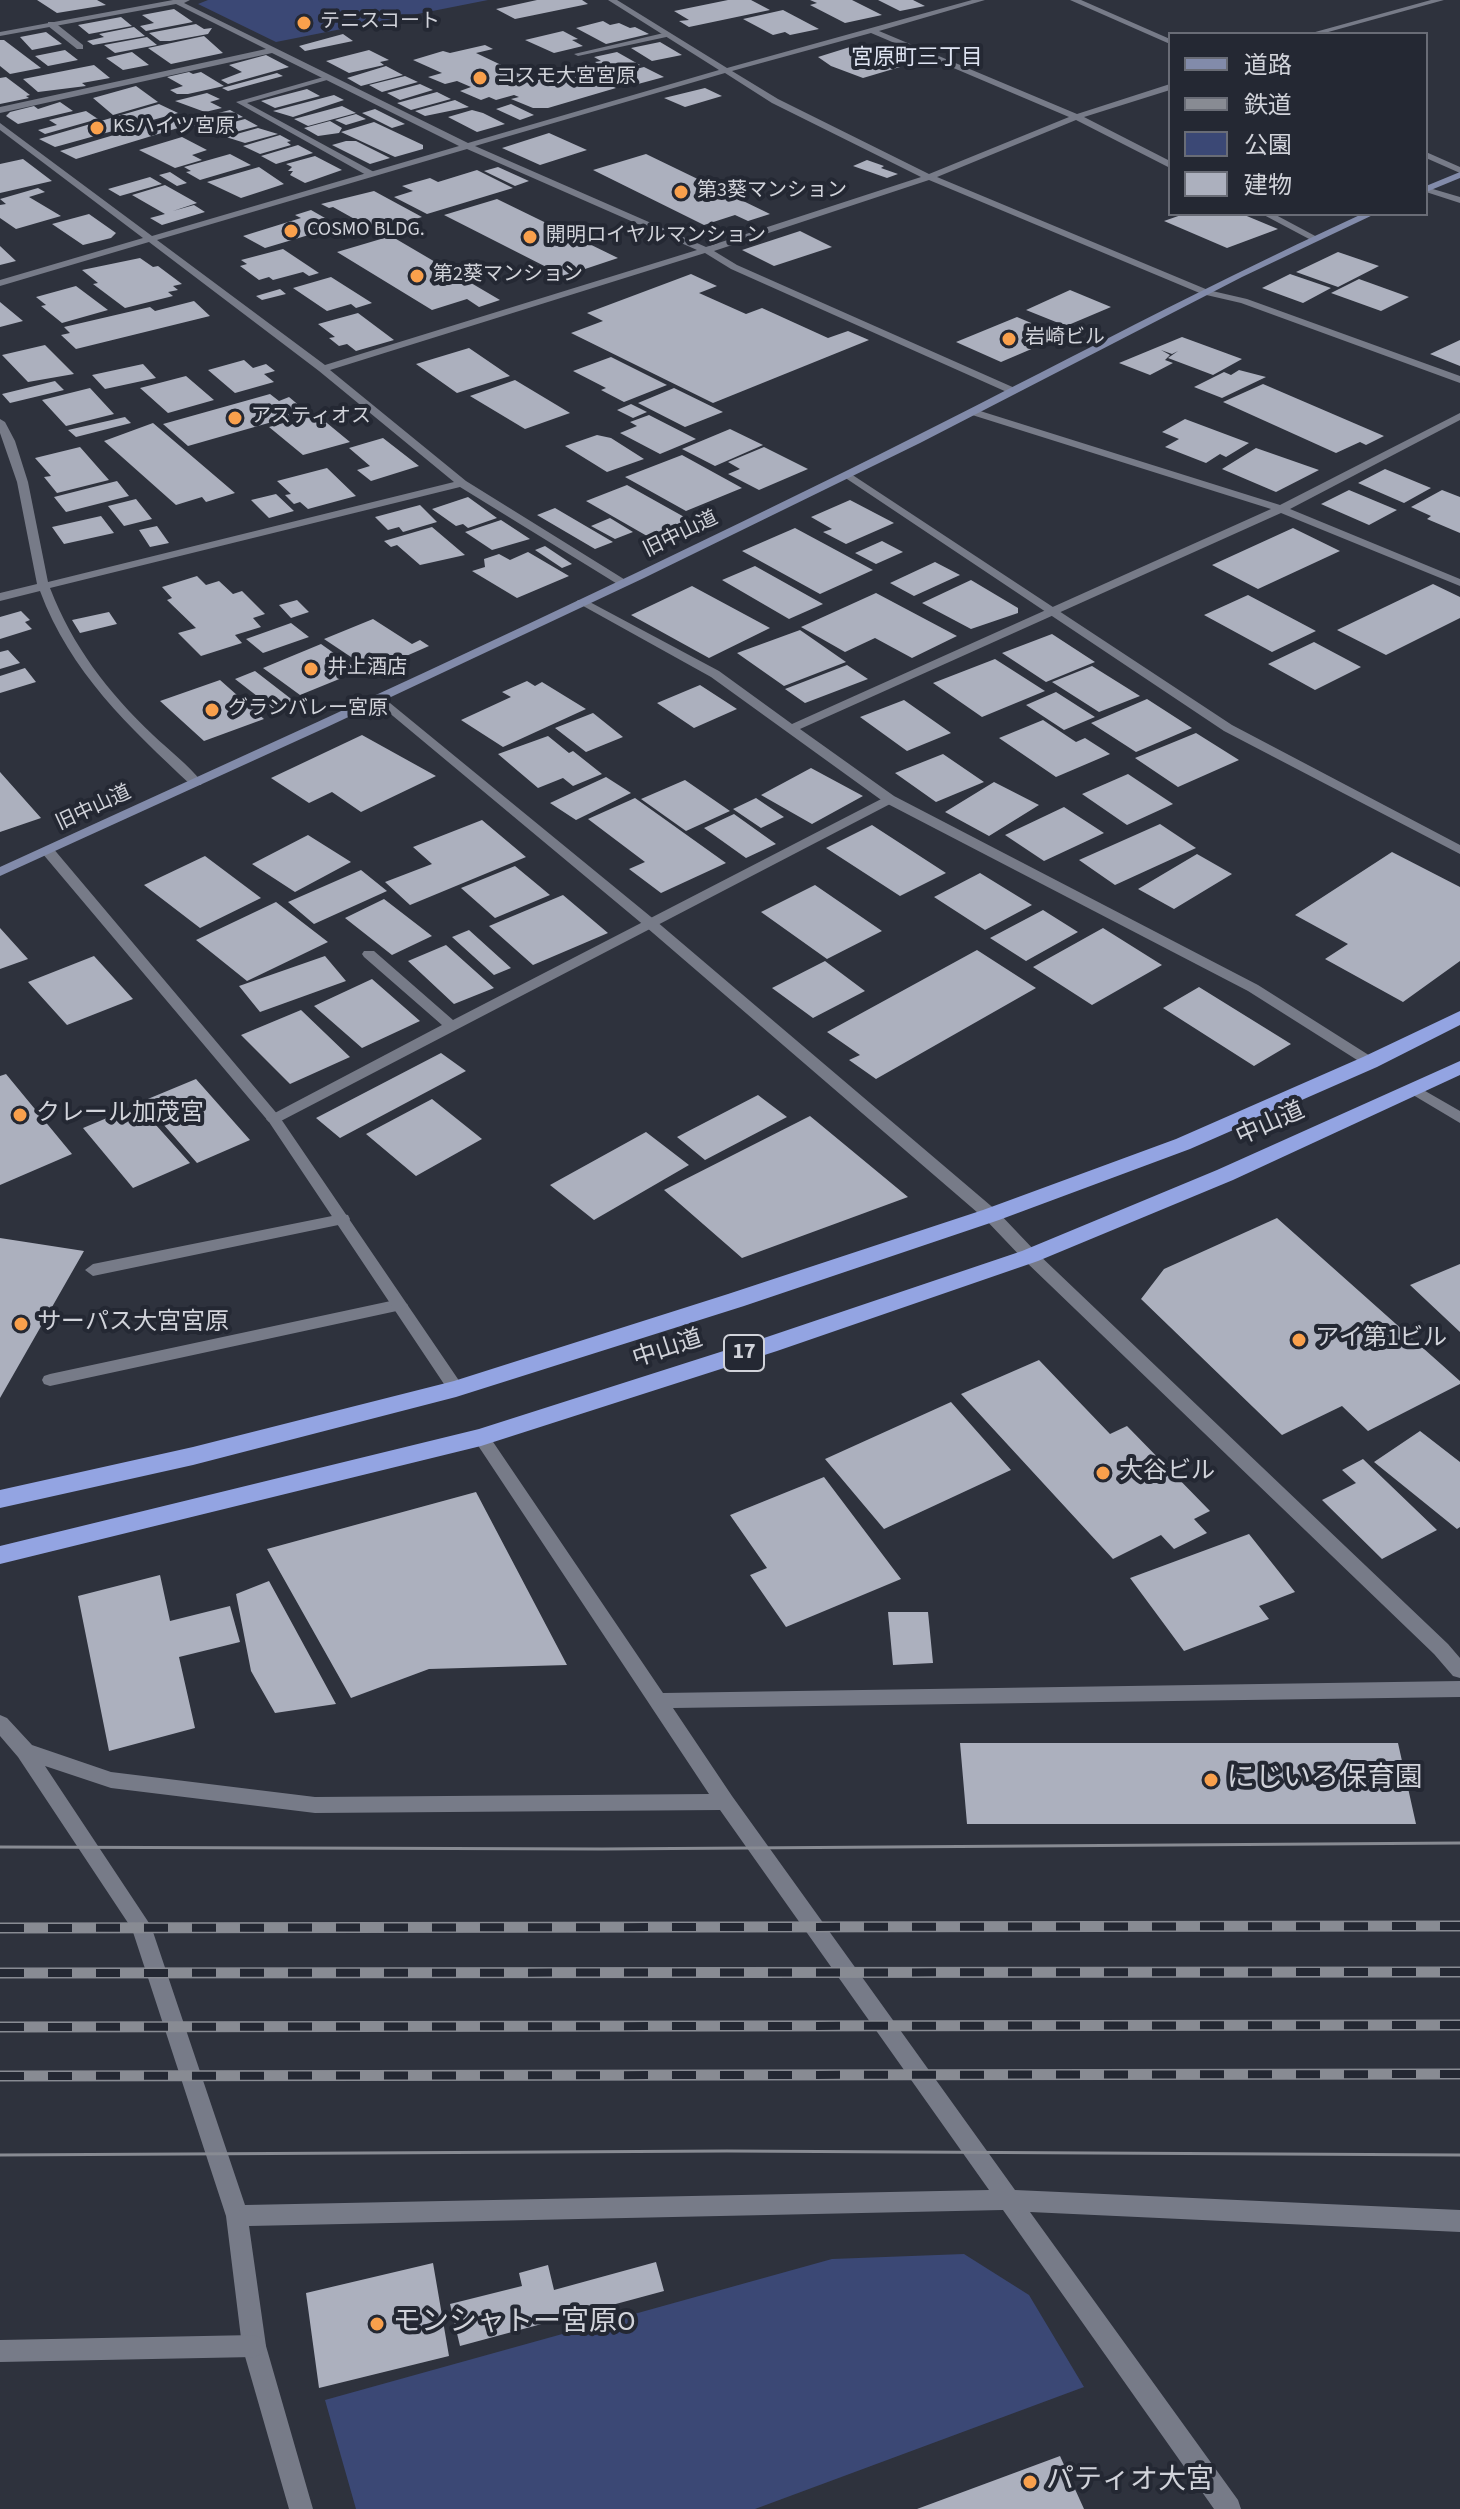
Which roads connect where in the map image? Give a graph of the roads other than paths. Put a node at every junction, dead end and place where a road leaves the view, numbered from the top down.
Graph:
1 (612, 0) edge
2 (981, 0) edge
3 (1074, 0) edge
4 (1440, 0) edge
5 (183, 1) edge
6 (51, 24) junction
7 (871, 30) junction
8 (1320, 32) edge
9 (0, 34) edge
10 (668, 34) junction
11 (1168, 41) edge
12 (80, 47) dead end
13 (273, 50) junction
14 (578, 54) dead end
15 (727, 70) junction
16 (330, 78) junction
17 (1168, 88) edge
18 (0, 110) edge
19 (1077, 117) junction
20 (0, 126) edge
21 (467, 146) junction
22 (1428, 156) edge
23 (1168, 164) edge
24 (1460, 172) edge
25 (371, 174) junction
26 (929, 177) junction
27 (1428, 188) edge
28 (1428, 189) edge
29 (1460, 200) edge
30 (1271, 216) edge
31 (1365, 216) edge
32 (1314, 238) junction
33 (149, 239) junction
34 (706, 250) junction
35 (0, 283) edge
36 (1205, 292) junction
37 (323, 369) junction
38 (1460, 380) edge
39 (1013, 391) junction
40 (973, 412) junction
41 (1460, 416) edge
42 (0, 422) edge
43 (848, 475) junction
44 (462, 483) junction
45 (1281, 509) junction
46 (623, 583) junction
47 (1460, 583) edge
48 (43, 585) junction
49 (0, 597) edge
50 (582, 602) junction
51 (1056, 611) junction
52 (379, 698) junction
53 (793, 728) junction
54 (196, 782) junction
55 (889, 799) junction
56 (47, 850) junction
57 (1460, 850) edge
58 (0, 872) edge
59 (651, 924) junction
60 (369, 954) dead end
61 (1460, 1017) edge
62 (453, 1027) junction
63 (1370, 1062) junction
64 (1460, 1067) edge
65 (1413, 1089) junction
66 (1460, 1118) edge
67 (274, 1119) junction
68 (991, 1215) junction
69 (342, 1219) junction
70 (1030, 1256) junction
71 (93, 1270) dead end
72 (400, 1305) junction
73 (50, 1380) dead end
74 (456, 1389) junction
75 (481, 1437) junction
76 (0, 1499) edge
77 (0, 1555) edge
78 (1460, 1671) edge
79 (1460, 1689) edge
80 (657, 1701) junction
81 (0, 1723) edge
82 (25, 1751) junction
83 (725, 1802) junction
84 (1006, 2200) junction
85 (237, 2216) junction
86 (1460, 2221) edge
87 (254, 2346) junction
88 (0, 2351) edge
89 (301, 2509) edge
90 (1229, 2509) edge

1 - 10 street
2 - 7 street
3 - 11 street
4 - 8 street
5 - 6 street
5 - 13 street
6 - 9 street
6 - 12 street
7 - 15 street
7 - 19 street
10 - 14 street
10 - 15 street
13 - 16 street
13 - 18 street
15 - 21 street
15 - 26 street
16 - 21 street
16 - 25 street
17 - 19 street
19 - 23 street
19 - 26 street
20 - 33 street
21 - 25 street
21 - 34 street
22 - 24 street
24 - 27 main road
25 - 33 street
26 - 34 street
26 - 36 street
28 - 29 street
30 - 32 street
31 - 32 main road, 旧中山道
32 - 36 main road, 旧中山道
33 - 35 street
33 - 37 street
34 - 37 street
34 - 39 street
36 - 38 street
36 - 39 main road, 旧中山道
37 - 44 street
39 - 40 main road, 旧中山道
40 - 43 main road, 旧中山道
40 - 45 street
41 - 45 street
42 - 48 street
43 - 46 main road, 旧中山道
43 - 51 street
44 - 46 street
44 - 48 street
45 - 47 street
45 - 51 street
46 - 50 main road, 旧中山道
48 - 49 street
48 - 54 street
50 - 52 main road, 旧中山道
50 - 53 street
51 - 53 street
51 - 57 street
52 - 54 main road, 旧中山道
52 - 59 street
53 - 55 street
54 - 56 main road, 旧中山道
55 - 59 street
55 - 63 street
56 - 58 main road, 旧中山道
56 - 67 street
59 - 62 street
59 - 68 street
60 - 62 street
61 - 63 highway, 中山道 / 17
62 - 67 street
63 - 68 highway, 中山道 / 17
64 - 65 highway, 中山道 / 17
65 - 66 street
65 - 70 highway, 中山道 / 17
67 - 69 street
68 - 70 street
68 - 74 highway, 中山道 / 17
69 - 71 street
69 - 72 street
70 - 75 highway, 中山道 / 17
70 - 78 street
72 - 73 street
72 - 74 street
74 - 76 highway, 中山道 / 17
75 - 77 highway, 中山道 / 17
75 - 80 street
79 - 80 street
80 - 83 street
81 - 82 street
82 - 83 street
82 - 85 street
83 - 84 street
84 - 85 street
84 - 86 street
84 - 90 street
85 - 87 street
87 - 88 street
87 - 89 street

